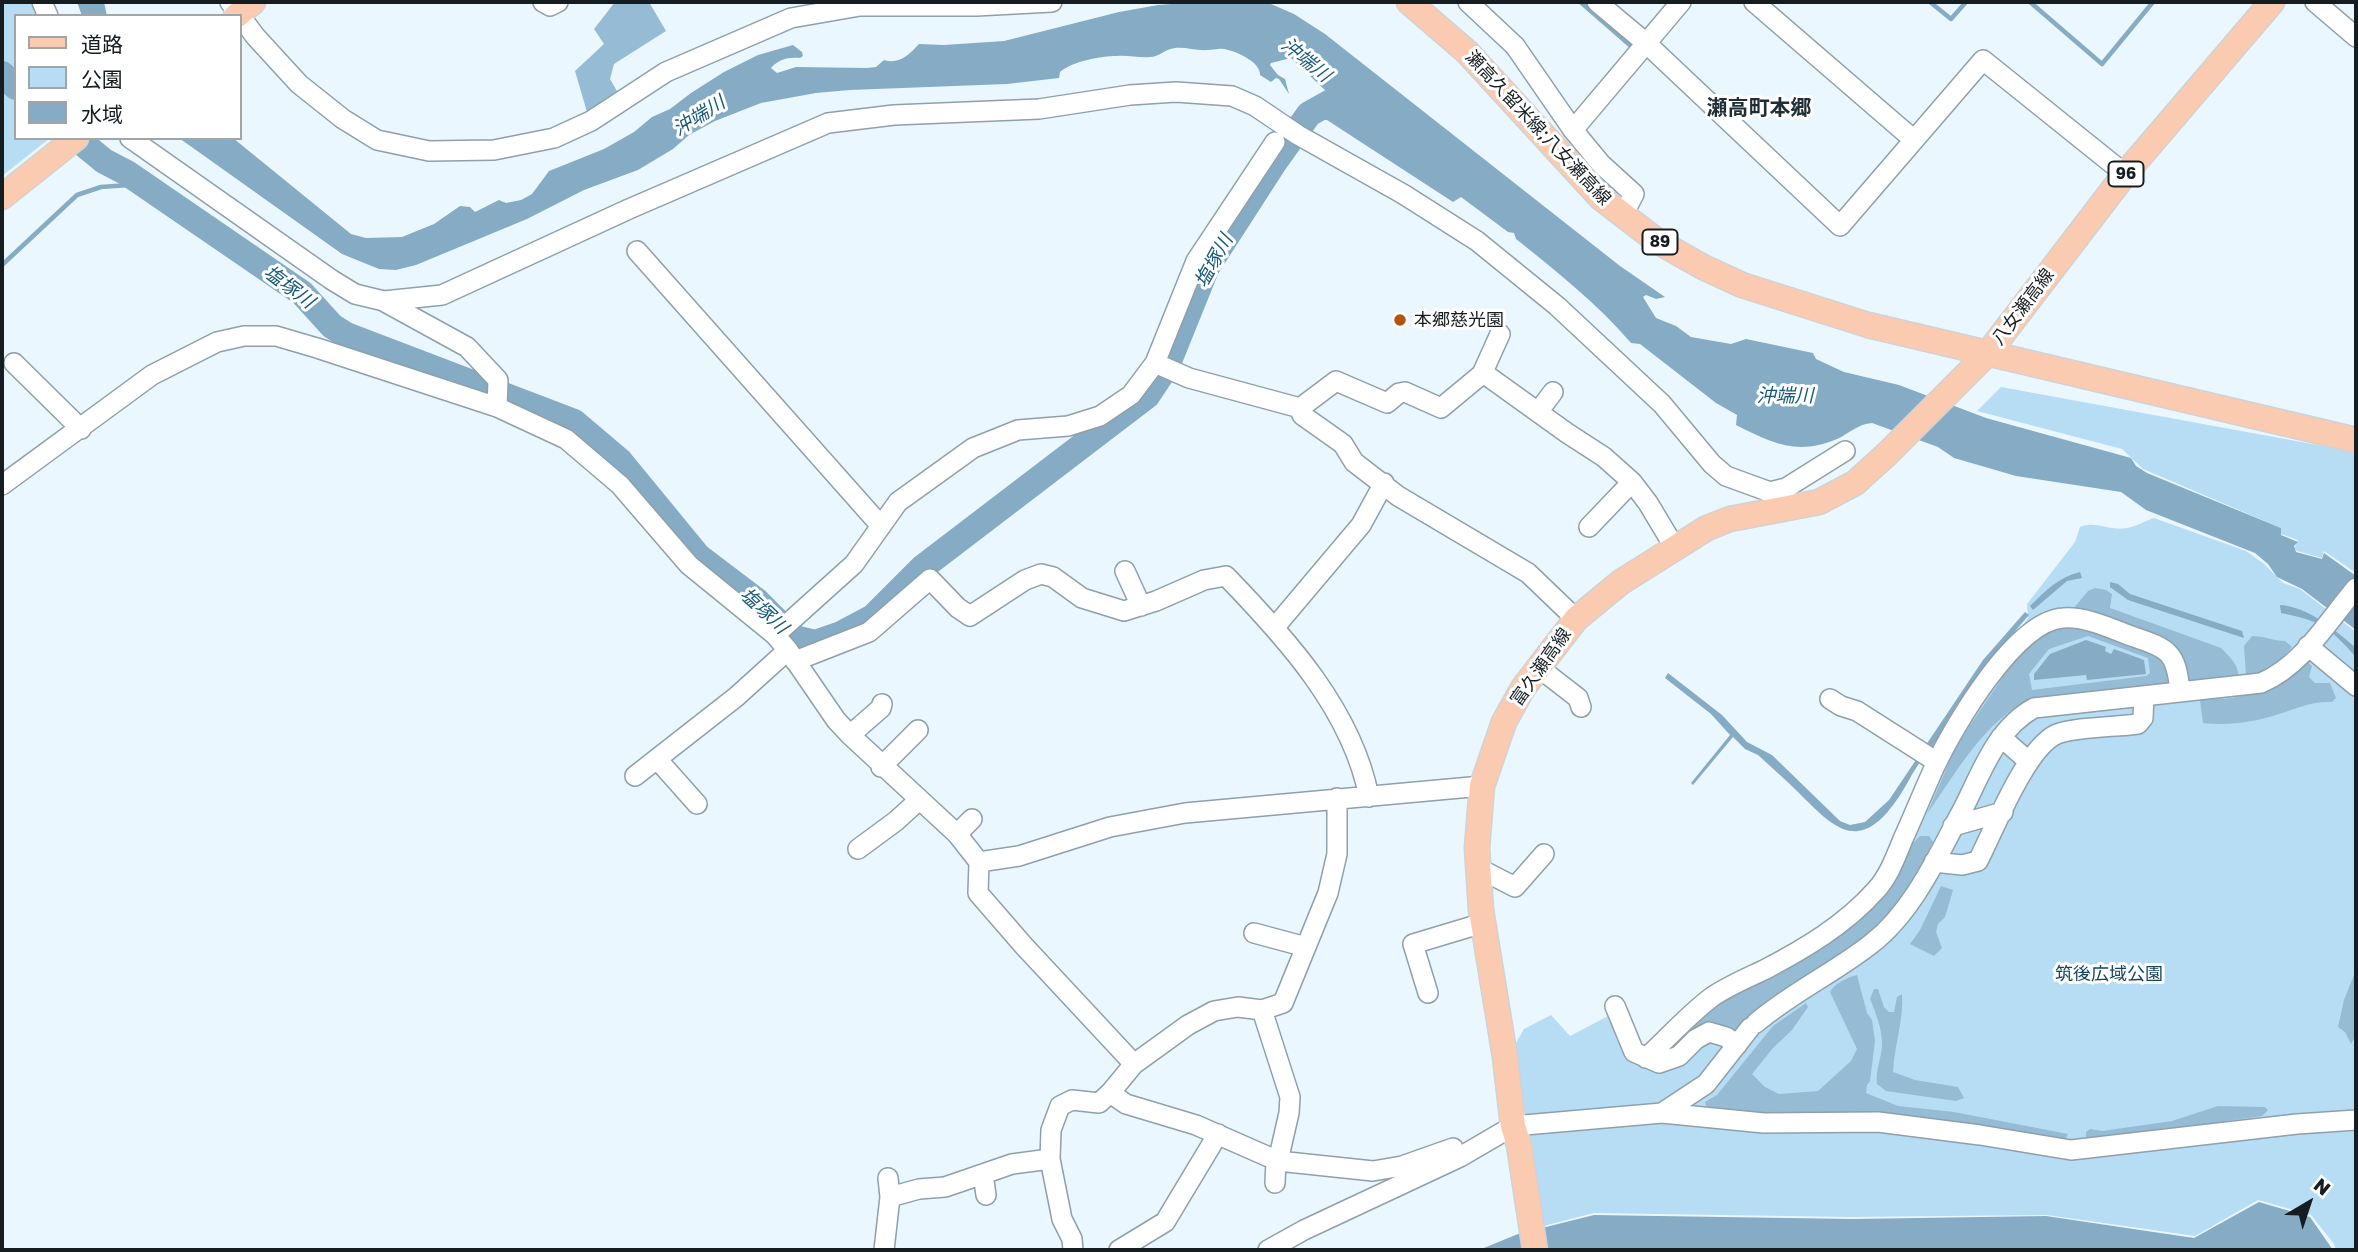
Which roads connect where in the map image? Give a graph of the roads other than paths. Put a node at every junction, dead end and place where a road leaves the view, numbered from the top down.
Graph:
1 (544, 2) edge
2 (558, 2) edge
3 (1052, 2) edge
4 (1409, 2) edge
5 (1468, 2) edge
6 (1598, 2) edge
7 (1681, 2) edge
8 (1754, 2) edge
9 (2272, 2) edge
10 (2315, 2) edge
11 (242, 15) edge
12 (2356, 37) edge
13 (1646, 43) junction
14 (1573, 130) junction
15 (73, 140) edge
16 (133, 140) edge
17 (1914, 140) junction
18 (1275, 142) dead end
19 (2125, 174) junction
20 (2, 197) edge
21 (1623, 215) junction
22 (637, 251) dead end
23 (384, 301) junction
24 (1500, 334) dead end
25 (1988, 354) junction
26 (14, 363) dead end
27 (1155, 363) junction
28 (1482, 374) junction
29 (1553, 392) dead end
30 (497, 407) junction
31 (1300, 408) junction
32 (1538, 412) junction
33 (80, 429) junction
34 (2356, 440) edge
35 (1845, 451) dead end
36 (1632, 482) junction
37 (1384, 483) junction
38 (2, 485) edge
39 (1749, 486) junction
40 (1786, 509) junction
41 (881, 526) junction
42 (1589, 527) dead end
43 (1675, 548) junction
44 (1125, 571) dead end
45 (2356, 588) edge
46 (1141, 606) junction
47 (1576, 619) junction
48 (1275, 627) junction
49 (2308, 646) junction
50 (786, 649) junction
51 (1538, 667) junction
52 (2356, 686) edge
53 (2180, 691) junction
54 (2144, 696) junction
55 (1830, 699) dead end
56 (882, 704) dead end
57 (1581, 707) dead end
58 (918, 730) dead end
59 (850, 736) junction
60 (2001, 737) junction
61 (657, 759) junction
62 (2028, 761) junction
63 (1937, 762) junction
64 (881, 766) junction
65 (635, 776) dead end
66 (1482, 786) junction
67 (1369, 797) junction
68 (1337, 798) junction
69 (924, 799) junction
70 (697, 804) dead end
71 (2003, 812) junction
72 (972, 819) dead end
73 (1954, 826) junction
74 (957, 834) junction
75 (858, 849) dead end
76 (1544, 853) dead end
77 (1934, 862) junction
78 (979, 863) junction
79 (1478, 868) junction
80 (1483, 923) junction
81 (1254, 933) dead end
82 (1306, 947) junction
83 (1428, 993) dead end
84 (1615, 1006) dead end
85 (1262, 1010) junction
86 (1737, 1045) junction
87 (1647, 1058) junction
88 (1134, 1064) junction
89 (1110, 1093) junction
90 (1662, 1113) junction
91 (2356, 1120) edge
92 (1217, 1134) junction
93 (1516, 1135) junction
94 (1488, 1139) junction
95 (1050, 1158) junction
96 (1277, 1160) junction
97 (983, 1174) junction
98 (1276, 1183) dead end
99 (986, 1195) dead end
100 (884, 1250) edge
101 (1073, 1250) edge
102 (1119, 1250) edge
103 (1268, 1250) edge
104 (1535, 1250) edge

1 - 2 street
3 - 11 street
4 - 21 main road, 瀬高久留米線;八女瀬高線 / 89
5 - 14 street
6 - 13 street
7 - 13 street
8 - 17 street
9 - 19 main road, 八女瀬高線 / 96
10 - 12 street
13 - 14 street
13 - 17 street
14 - 21 street
15 - 20 main road
16 - 23 street
17 - 19 street
18 - 27 street
19 - 25 main road, 八女瀬高線 / 96
21 - 25 main road, 瀬高久留米線;八女瀬高線 / 89
22 - 41 street
23 - 30 street
23 - 39 street
24 - 28 street
25 - 34 main road, 八女瀬高線
25 - 40 main road, 富久瀬高線
26 - 33 street
27 - 31 street
27 - 41 street
28 - 31 street
28 - 32 street
29 - 32 street
30 - 33 street
30 - 50 street
31 - 37 street
32 - 36 street
33 - 38 street
35 - 39 street
36 - 42 street
36 - 43 street
37 - 47 street
37 - 48 street
39 - 40 street
40 - 43 main road, 富久瀬高線
41 - 50 street
43 - 47 main road, 富久瀬高線
44 - 46 street
45 - 49 street
46 - 48 street
46 - 50 street
47 - 51 main road, 富久瀬高線
48 - 67 street
49 - 52 street
49 - 53 street
50 - 59 street
50 - 61 street
51 - 57 street
51 - 66 main road, 富久瀬高線
53 - 54 street
53 - 63 street
54 - 60 street
54 - 62 street
55 - 63 street
56 - 59 street
58 - 64 street
59 - 64 street
60 - 62 street
60 - 73 street
61 - 65 street
61 - 70 street
62 - 71 street
63 - 87 street
64 - 69 street
66 - 67 street
66 - 79 main road, 富久瀬高線
67 - 68 street
68 - 78 street
68 - 82 street
69 - 74 street
69 - 75 street
71 - 73 street
71 - 77 street
72 - 74 street
73 - 77 street
74 - 78 street
76 - 79 street
77 - 86 street
78 - 88 street
79 - 80 main road, 富久瀬高線
80 - 83 street
80 - 93 main road, 富久瀬高線
81 - 82 street
82 - 85 street
84 - 87 street
85 - 88 street
85 - 96 street
86 - 87 street
86 - 90 street
88 - 89 street
89 - 92 street
89 - 95 street
90 - 91 street
90 - 93 street
92 - 96 street
92 - 102 street
93 - 94 street
93 - 104 main road, 富久瀬高線
94 - 96 street
94 - 103 street
95 - 97 street
95 - 101 street
96 - 98 street
97 - 99 street
97 - 100 street

